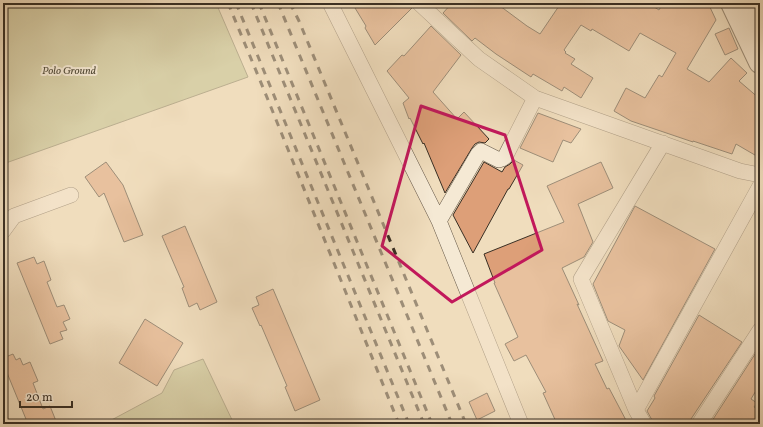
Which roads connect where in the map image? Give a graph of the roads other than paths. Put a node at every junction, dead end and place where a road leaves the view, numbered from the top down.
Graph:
1 (330, 3) edge
2 (419, 3) edge
3 (732, 3) edge
4 (753, 3) edge
5 (760, 17) edge
6 (760, 62) edge
7 (535, 98) junction
8 (663, 143) junction
9 (760, 175) edge
10 (760, 186) edge
11 (71, 195) dead end
12 (754, 210) edge
13 (439, 221) junction
14 (3, 231) edge
15 (760, 331) edge
16 (636, 410) junction
17 (521, 424) edge
18 (644, 424) edge
19 (699, 424) edge

1 - 13 street
2 - 7 street
3 - 6 main road
4 - 5 main road
7 - 8 street
7 - 13 street
8 - 9 street
8 - 16 street
10 - 12 street
11 - 14 street
12 - 16 street
13 - 17 street
15 - 19 street
16 - 18 street

